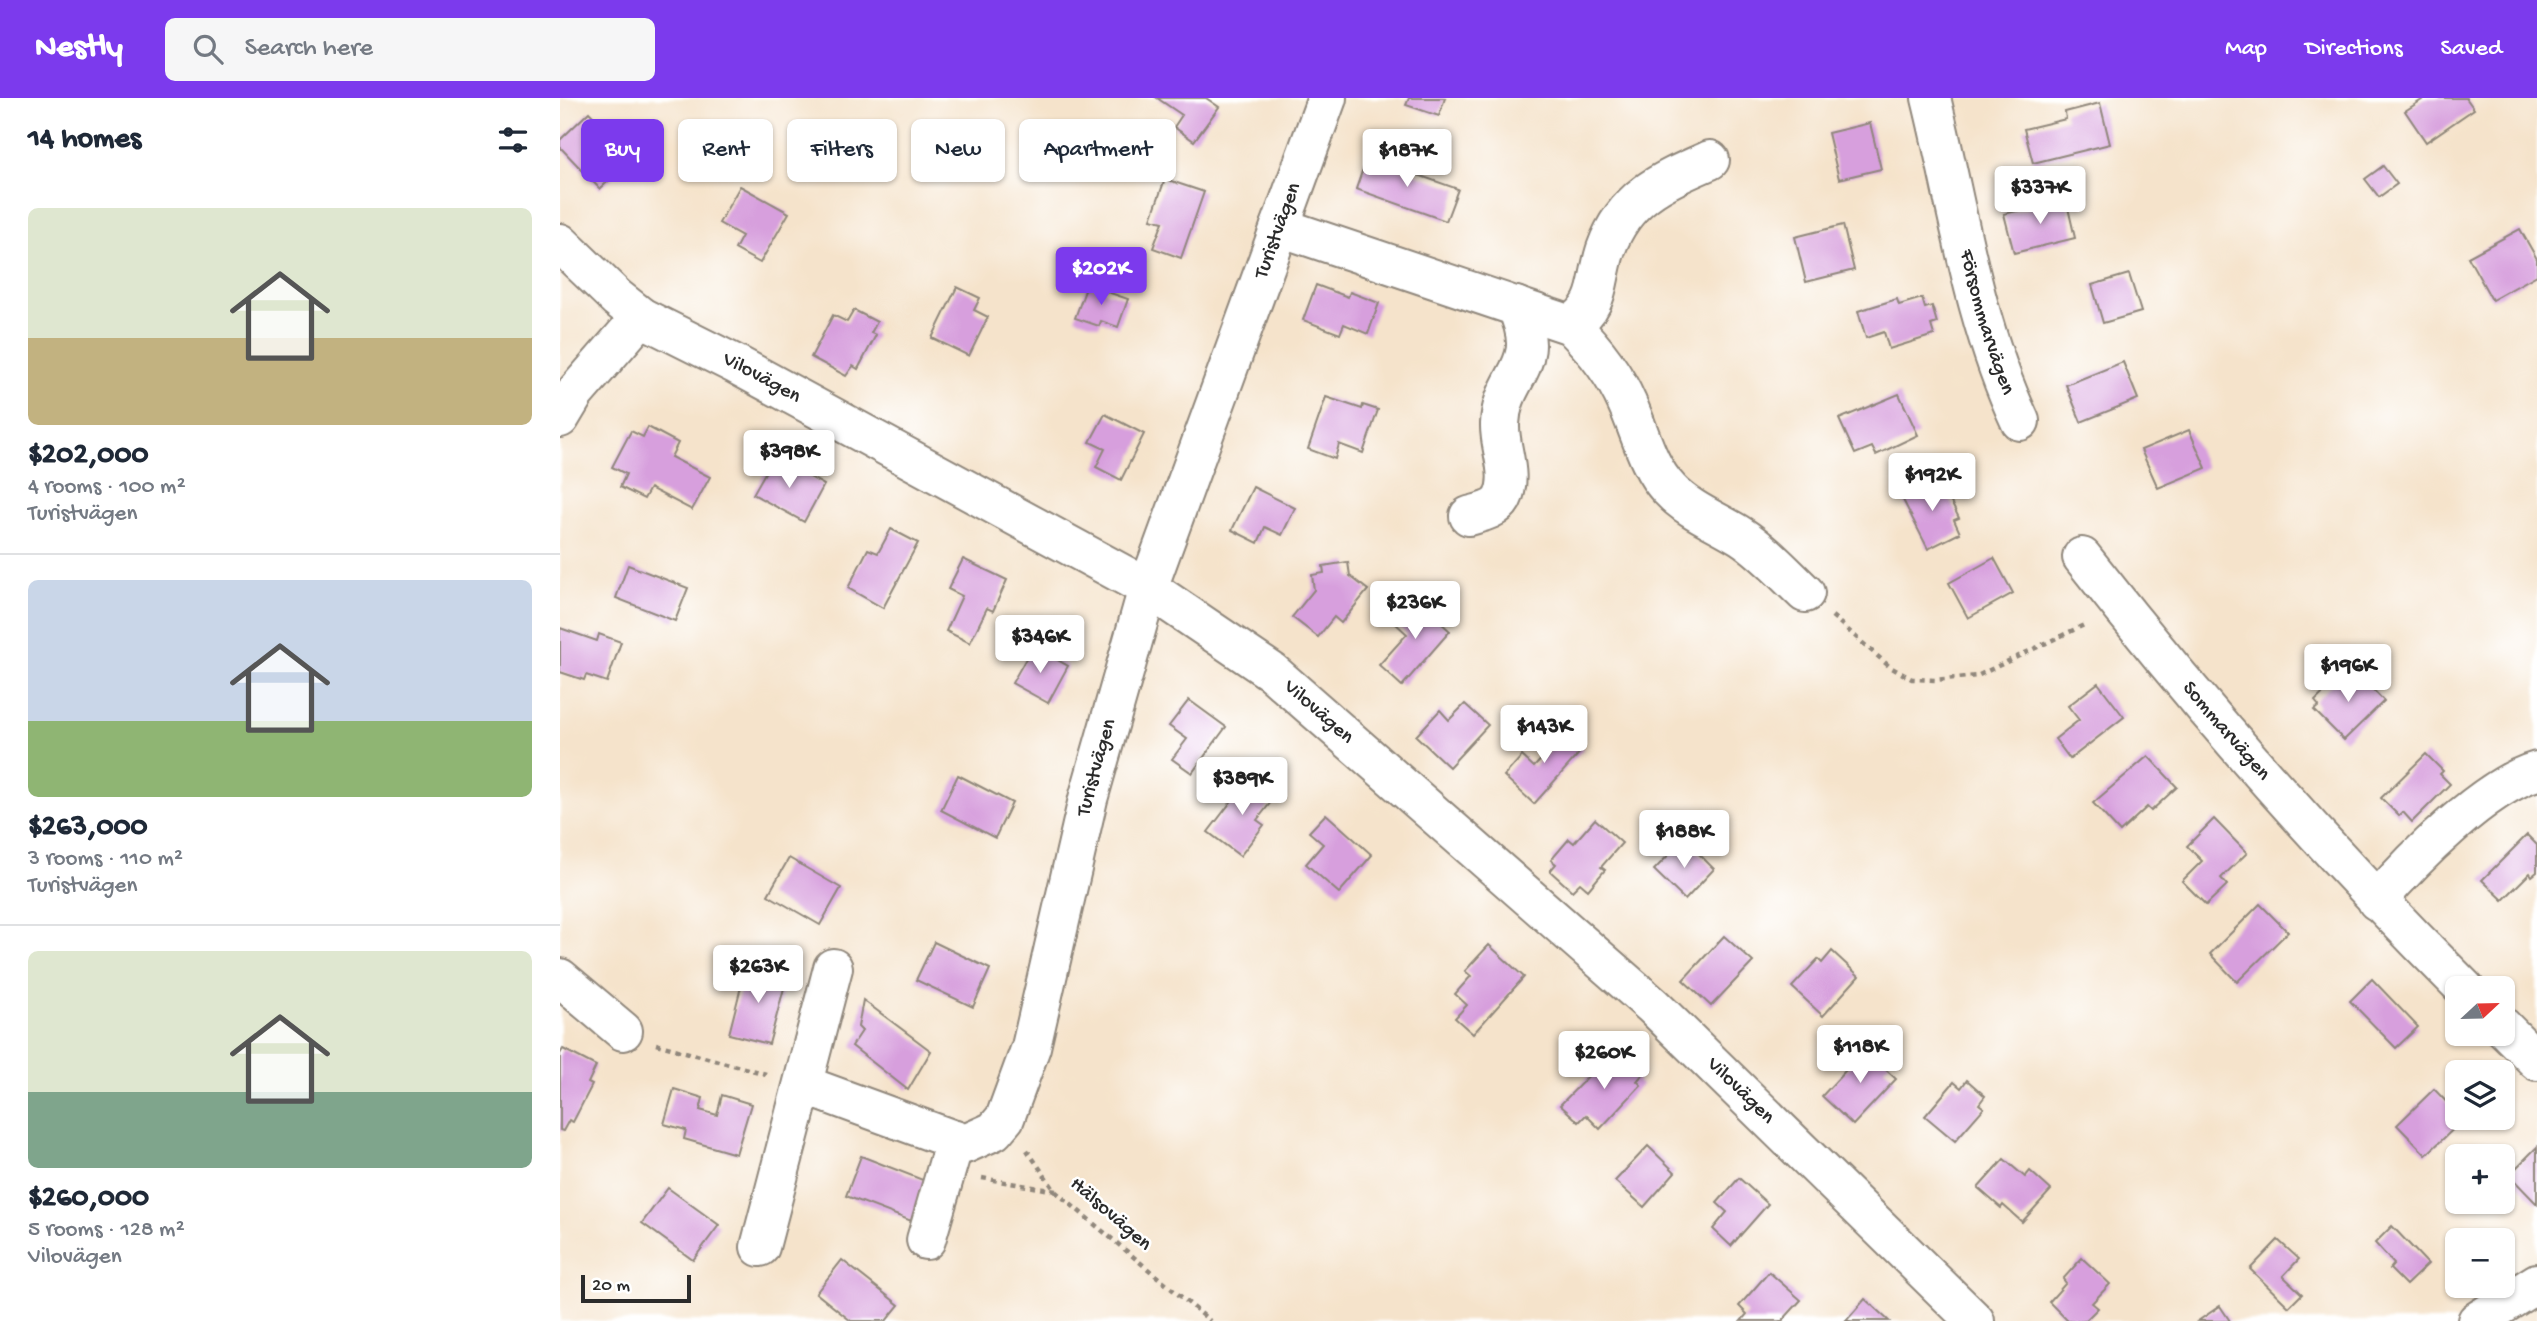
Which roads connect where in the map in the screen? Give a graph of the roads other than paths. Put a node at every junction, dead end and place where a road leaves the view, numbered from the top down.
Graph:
1 (1327, 98) edge
2 (1931, 98) edge
3 (1710, 160) dead end
4 (1280, 228) junction
5 (560, 243) edge
6 (1516, 306) junction
7 (641, 317) junction
8 (1571, 325) junction
9 (560, 418) edge
10 (2020, 421) dead end
11 (1468, 516) dead end
12 (2082, 557) dead end
13 (1148, 588) junction
14 (1805, 593) road end
15 (2537, 771) edge
16 (2377, 901) junction
17 (833, 968) dead end
18 (2452, 976) edge
19 (560, 978) edge
20 (623, 1031) road end
21 (2515, 1039) edge
22 (2537, 1061) edge
23 (804, 1085) junction
24 (951, 1155) junction
25 (926, 1240) dead end
26 (760, 1247) dead end
27 (2537, 1283) edge
28 (1976, 1321) edge
29 (2477, 1321) edge

1 - 4 street, Turistvägen
2 - 10 street, Försommarvägen
3 - 8 street
4 - 6 street
4 - 13 street, Turistvägen
5 - 7 street, Vilovägen
6 - 8 street
6 - 11 street
7 - 9 street
7 - 13 street, Vilovägen
8 - 14 street
12 - 16 street, Sommarvägen
13 - 24 street, Turistvägen
13 - 28 street, Vilovägen
15 - 16 street
16 - 18 street, Sommarvägen
17 - 23 street
19 - 20 street
21 - 22 street
23 - 24 street
23 - 26 street
24 - 25 street
27 - 29 street

